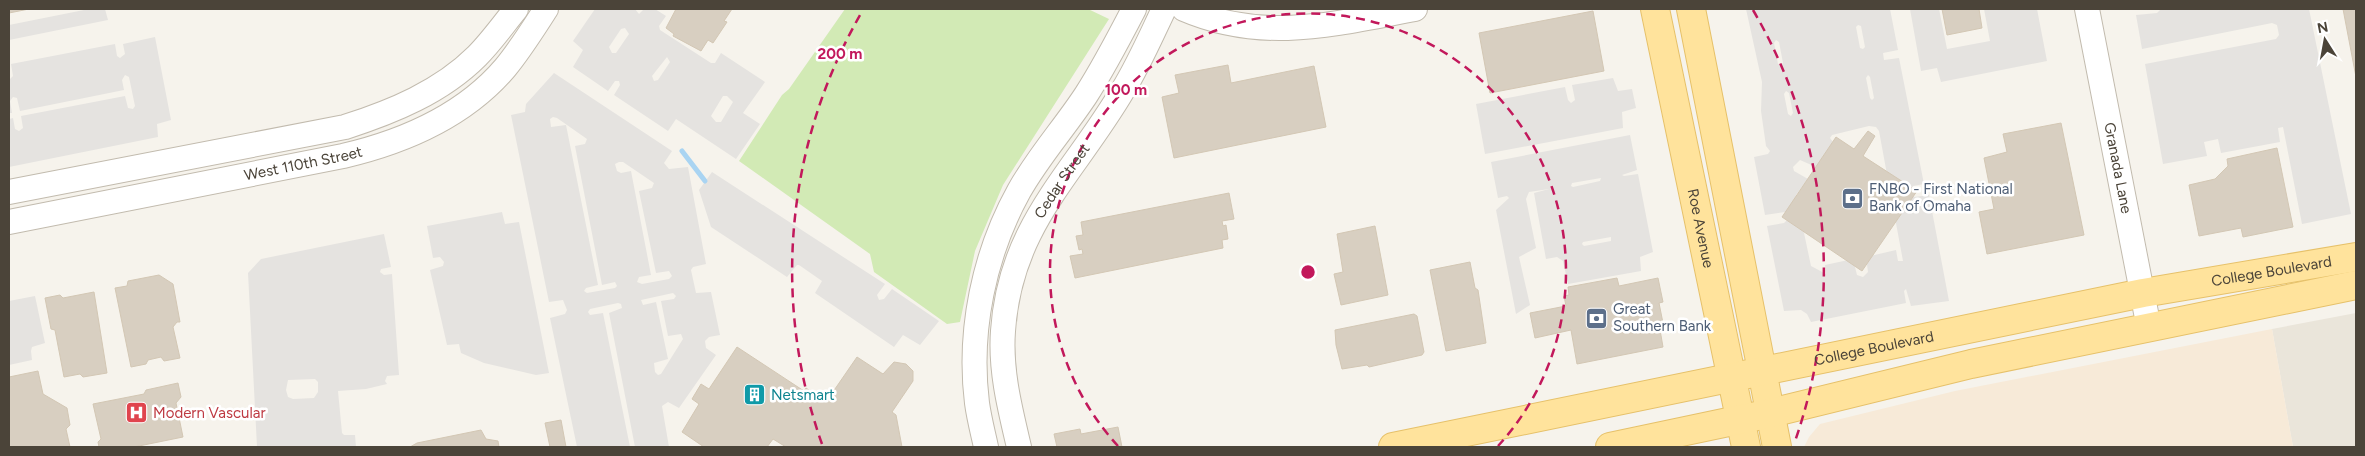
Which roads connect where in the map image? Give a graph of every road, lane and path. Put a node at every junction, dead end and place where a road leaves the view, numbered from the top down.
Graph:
1 (516, 9) edge
2 (546, 9) edge
3 (1134, 9) edge
4 (1164, 9) edge
5 (1184, 9) edge
6 (1415, 9) edge
7 (1655, 9) edge
8 (1690, 9) edge
9 (2087, 9) edge
10 (1674, 100) junction
11 (1718, 142) junction
12 (1685, 150) junction
13 (9, 192) edge
14 (1729, 197) junction
15 (9, 222) edge
16 (2356, 257) edge
17 (2356, 285) edge
18 (2143, 293) junction
19 (2149, 328) junction
20 (975, 363) junction
21 (1004, 367) junction
22 (1764, 373) junction
23 (1733, 379) junction
24 (1771, 413) junction
25 (1741, 420) junction
26 (986, 447) edge
27 (1019, 447) edge
28 (1394, 447) edge
29 (1610, 447) edge
30 (1746, 447) edge
31 (1777, 447) edge

1 - 13 street, West 110th Street
2 - 15 street, West 110th Street
3 - 20 street, Cedar Street
4 - 21 street, Cedar Street
5 - 6 street
7 - 10 main road, Roe Avenue
8 - 11 main road
9 - 18 street, Granada Lane
10 - 11 main road
10 - 12 main road, Roe Avenue
11 - 14 main road
12 - 14 main road
12 - 23 main road, Roe Avenue
14 - 22 main road
16 - 18 main road, College Boulevard
17 - 19 main road, College Boulevard
18 - 19 street, Granada Lane
18 - 22 main road, College Boulevard
19 - 24 main road, College Boulevard
20 - 21 street
20 - 26 street, Cedar Street
21 - 27 street, Cedar Street
22 - 23 main road, College Boulevard
22 - 24 main road
23 - 25 main road, Roe Avenue
23 - 28 main road, College Boulevard
24 - 25 main road, College Boulevard
24 - 31 main road
25 - 29 main road, College Boulevard
25 - 30 main road, Roe Avenue

